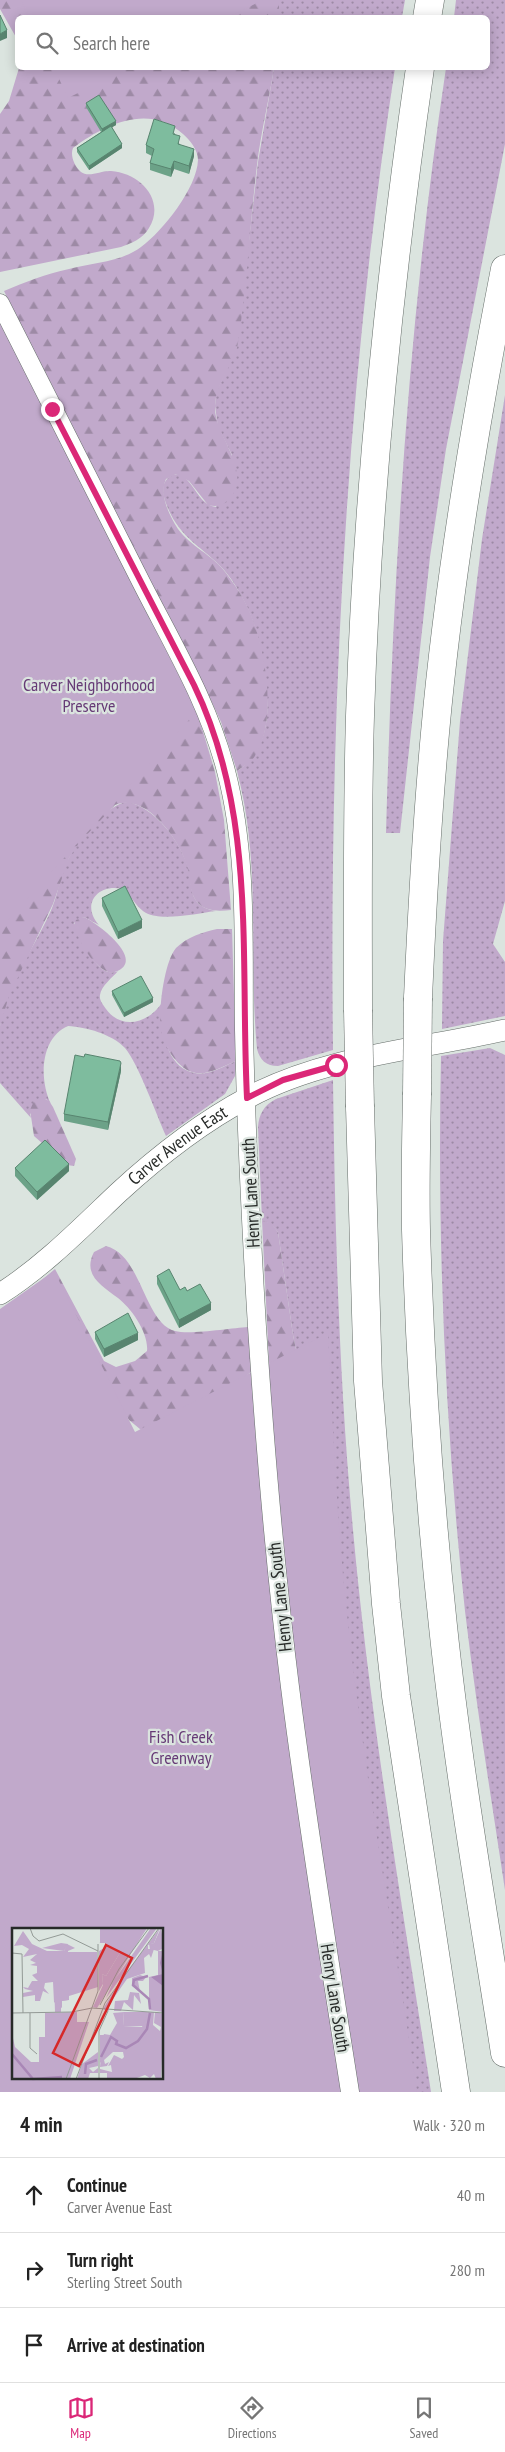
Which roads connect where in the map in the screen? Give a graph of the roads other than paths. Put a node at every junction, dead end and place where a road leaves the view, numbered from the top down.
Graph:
1 (430, 0) edge
2 (428, 15) edge
3 (420, 70) edge
4 (505, 269) edge
5 (0, 303) edge
6 (505, 1030) edge
7 (247, 1098) junction
8 (0, 1294) edge
9 (505, 2053) edge
10 (350, 2092) edge
11 (456, 2092) edge

1 - 2 highway
3 - 11 highway, bridge
4 - 9 highway, bridge
5 - 7 street, Henry Lane South
6 - 7 street, Carver Avenue East
7 - 8 street, Carver Avenue East
7 - 10 street, Henry Lane South

